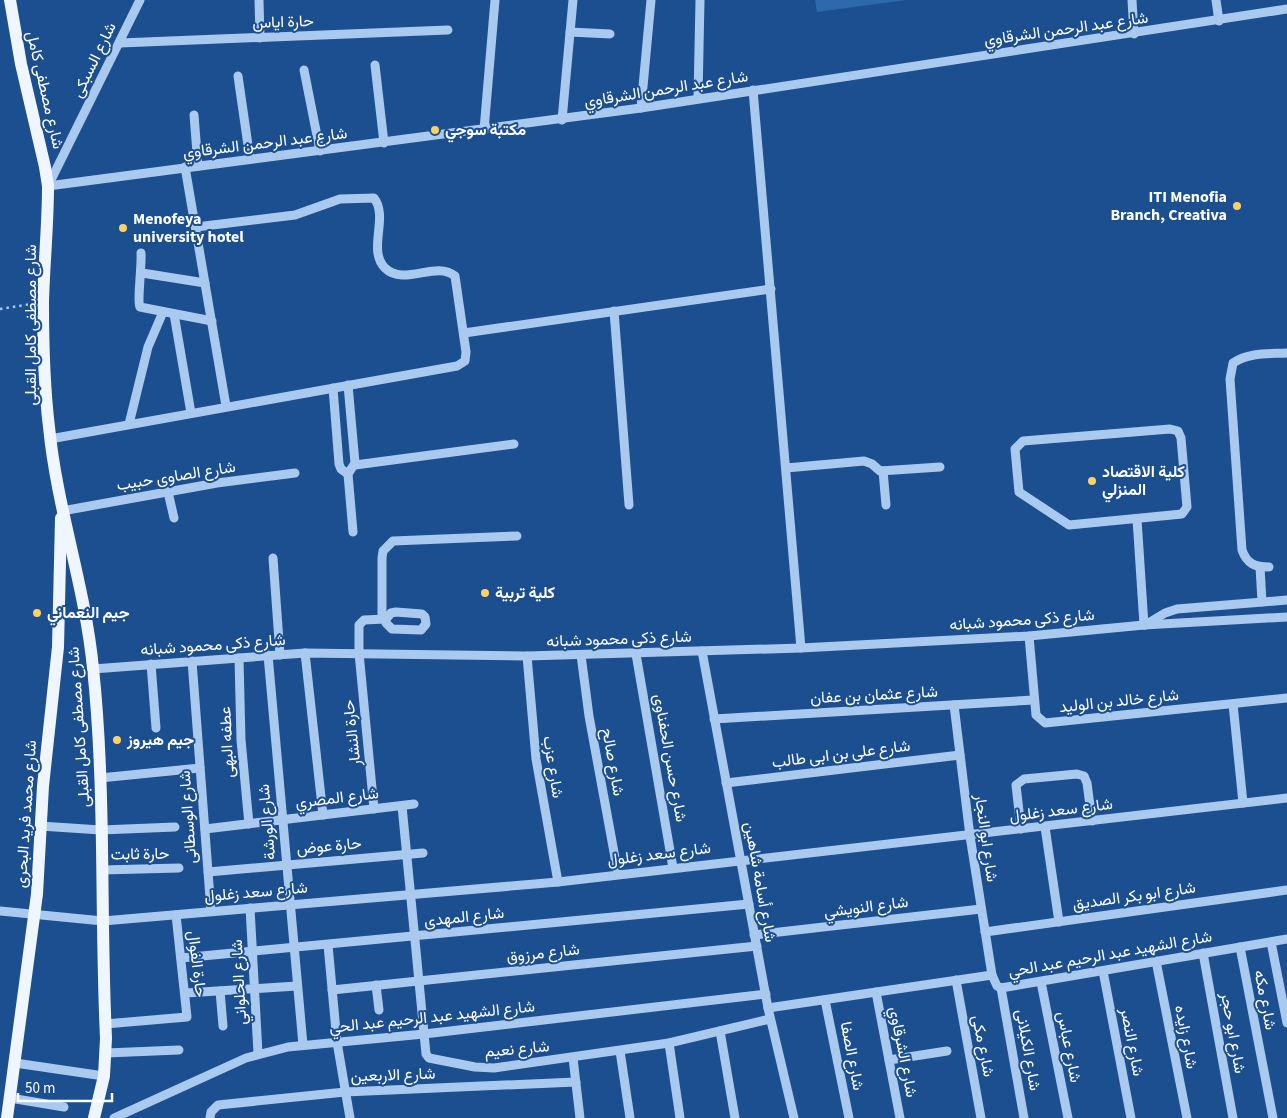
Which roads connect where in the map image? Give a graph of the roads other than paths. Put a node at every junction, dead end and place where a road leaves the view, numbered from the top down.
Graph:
1 (10, 0) edge
2 (140, 0) edge
3 (259, 0) edge
4 (495, 0) edge
5 (573, 0) edge
6 (651, 0) edge
7 (700, 0) edge
8 (1132, 0) edge
9 (1216, 0) edge
10 (1286, 6) edge
11 (1219, 21) junction
12 (448, 30) dead end
13 (570, 32) junction
14 (610, 34) dead end
15 (1134, 34) junction
16 (260, 38) junction
17 (120, 43) junction
18 (375, 65) dead end
19 (304, 70) dead end
20 (238, 76) dead end
21 (753, 90) junction
22 (698, 98) junction
23 (641, 108) junction
24 (194, 115) dead end
25 (562, 120) junction
26 (484, 130) junction
27 (384, 143) junction
28 (320, 151) junction
29 (250, 160) junction
30 (198, 166) junction
31 (185, 167) junction
32 (48, 186) junction
33 (196, 227) junction
34 (141, 253) dead end
35 (142, 273) junction
36 (205, 283) junction
37 (771, 289) junction
38 (614, 311) junction
39 (163, 312) junction
40 (174, 314) junction
41 (212, 321) junction
42 (464, 333) junction
43 (1287, 353) edge
44 (348, 385) junction
45 (333, 388) junction
46 (226, 406) junction
47 (191, 413) junction
48 (130, 424) junction
49 (50, 439) junction
50 (514, 444) dead end
51 (355, 465) junction
52 (940, 467) dead end
53 (786, 468) junction
54 (883, 471) junction
55 (295, 473) dead end
56 (348, 474) junction
57 (168, 492) junction
58 (629, 505) dead end
59 (886, 505) dead end
60 (62, 510) junction
61 (174, 518) dead end
62 (1137, 519) junction
63 (353, 532) dead end
64 (517, 536) dead end
65 (273, 558) dead end
66 (1287, 600) edge
67 (1262, 602) junction
68 (1287, 617) edge
69 (1144, 625) junction
70 (1029, 636) junction
71 (801, 648) junction
72 (702, 651) junction
73 (305, 653) junction
74 (359, 653) junction
75 (280, 654) junction
76 (581, 654) junction
77 (636, 654) junction
78 (268, 655) junction
79 (527, 656) junction
80 (239, 658) junction
81 (192, 661) junction
82 (152, 664) junction
83 (93, 669) junction
84 (1287, 698) edge
85 (1034, 700) junction
86 (1233, 704) junction
87 (954, 705) junction
88 (714, 719) junction
89 (156, 728) dead end
90 (960, 755) junction
91 (200, 768) junction
92 (100, 778) junction
93 (726, 783) junction
94 (1287, 798) edge
95 (1243, 803) junction
96 (414, 804) dead end
97 (402, 806) junction
98 (374, 809) junction
99 (322, 815) junction
100 (282, 820) junction
101 (1092, 821) junction
102 (248, 824) junction
103 (40, 826) junction
104 (175, 827) dead end
105 (1044, 827) junction
106 (204, 829) junction
107 (101, 830) junction
108 (1021, 830) junction
109 (970, 836) junction
110 (423, 853) dead end
111 (406, 854) junction
112 (741, 859) junction
113 (286, 865) junction
114 (179, 868) dead end
115 (673, 868) junction
116 (102, 870) junction
117 (208, 872) junction
118 (618, 874) junction
119 (558, 882) junction
120 (1287, 890) edge
121 (410, 894) junction
122 (290, 904) junction
123 (749, 904) junction
124 (250, 908) junction
125 (981, 909) junction
126 (0, 910) edge
127 (211, 911) junction
128 (27, 914) junction
129 (176, 914) junction
130 (103, 921) junction
131 (1059, 922) junction
132 (985, 932) junction
133 (754, 935) junction
134 (414, 937) junction
135 (1287, 939) edge
136 (1271, 942) junction
137 (328, 944) junction
138 (757, 946) junction
139 (1240, 947) junction
140 (294, 948) junction
141 (252, 952) junction
142 (1203, 953) junction
143 (181, 958) junction
144 (1156, 961) junction
145 (1103, 971) junction
146 (992, 975) junction
147 (956, 980) junction
148 (418, 981) junction
149 (1042, 982) junction
150 (376, 985) junction
151 (297, 986) junction
152 (255, 988) junction
153 (1001, 988) junction
154 (332, 990) junction
155 (220, 991) junction
156 (876, 992) junction
157 (186, 993) junction
158 (766, 994) junction
159 (825, 1000) junction
160 (768, 1008) junction
161 (379, 1010) dead end
162 (770, 1019) junction
163 (1287, 1023) edge
164 (106, 1024) junction
165 (223, 1026) dead end
166 (720, 1031) junction
167 (424, 1034) junction
168 (338, 1042) junction
169 (668, 1043) junction
170 (303, 1045) junction
171 (179, 1050) dead end
172 (620, 1051) junction
173 (948, 1051) dead end
174 (106, 1053) junction
175 (258, 1053) junction
176 (572, 1058) junction
177 (889, 1060) junction
178 (14, 1063) junction
179 (104, 1076) junction
180 (576, 1082) junction
181 (345, 1092) junction
182 (10, 1098) junction
183 (64, 1107) dead end
184 (7, 1118) edge
185 (94, 1118) edge
186 (114, 1118) edge
187 (210, 1118) edge
188 (350, 1118) edge
189 (580, 1118) edge
190 (630, 1118) edge
191 (680, 1118) edge
192 (735, 1118) edge
193 (794, 1118) edge
194 (849, 1118) edge
195 (900, 1118) edge
196 (981, 1118) edge
197 (1024, 1118) edge
198 (1068, 1118) edge
199 (1131, 1118) edge
200 (1187, 1118) edge
201 (1234, 1118) edge
202 (1273, 1118) edge

1 - 32 main road, شارع مصطفى كامل
2 - 17 street, شارع السبكى
3 - 16 street
4 - 26 street
5 - 13 street
6 - 23 street
7 - 22 street
8 - 15 street
9 - 11 street
10 - 11 street, شارع عبد الرحمن الشرقاوي
11 - 15 street, شارع عبد الرحمن الشرقاوي
12 - 16 street, حارة اياس
13 - 14 street
13 - 25 street
15 - 21 street, شارع عبد الرحمن الشرقاوي
16 - 17 street, حارة اياس
17 - 32 street, شارع السبكى
18 - 27 street
19 - 28 street
20 - 29 street
21 - 22 street, شارع عبد الرحمن الشرقاوي
21 - 37 street
22 - 23 street, شارع عبد الرحمن الشرقاوي
23 - 25 street, شارع عبد الرحمن الشرقاوي
24 - 30 street
25 - 26 street, شارع عبد الرحمن الشرقاوي
26 - 27 street, شارع عبد الرحمن الشرقاوي
27 - 28 street, شارع عبد الرحمن الشرقاوي
28 - 29 street, شارع عبد الرحمن الشرقاوي
29 - 30 street, شارع عبد الرحمن الشرقاوي
30 - 31 street, شارع عبد الرحمن الشرقاوي
31 - 32 street, شارع عبد الرحمن الشرقاوي
31 - 33 street
32 - 49 main road, شارع مصطفى كامل القبلى
33 - 36 street
33 - 42 street
34 - 35 street
35 - 36 street
35 - 39 street
36 - 41 street
37 - 38 street
37 - 53 street
38 - 42 street
38 - 58 street
39 - 40 street
39 - 48 street
40 - 41 street
40 - 47 street
41 - 46 street
42 - 44 street
43 - 67 street
44 - 45 street
44 - 51 street
45 - 46 street
45 - 56 street
46 - 47 street
47 - 48 street
48 - 49 street
49 - 60 main road, شارع مصطفى كامل القبلى
50 - 51 street
51 - 56 street
52 - 54 street
53 - 54 street
53 - 71 street
54 - 59 street
55 - 57 street, شارع الصاوى حبيب
56 - 63 street
57 - 60 street, شارع الصاوى حبيب
57 - 61 street
60 - 83 main road, شارع مصطفى كامل القبلى
60 - 103 main road, شارع محمد فريد البحرى
62 - 62 street
62 - 69 street
64 - 74 street, حارة النشار
65 - 75 street
66 - 67 street, شارع ذكى محمود شبانه
67 - 69 street, شارع ذكى محمود شبانه
68 - 69 street, شارع ذكى محمود شبانه
69 - 70 street, شارع ذكى محمود شبانه
70 - 71 street, شارع ذكى محمود شبانه
70 - 85 street, شارع خالد بن الوليد
71 - 72 street, شارع ذكى محمود شبانه
72 - 77 street, شارع ذكى محمود شبانه
72 - 88 street, شارع أسامة شاهين
73 - 74 street, شارع ذكى محمود شبانه
73 - 75 street, شارع ذكى محمود شبانه
73 - 99 street
74 - 79 street, شارع ذكى محمود شبانه
74 - 98 street, حارة النشار
75 - 78 street, شارع ذكى محمود شبانه
76 - 77 street, شارع ذكى محمود شبانه
76 - 79 street, شارع ذكى محمود شبانه
76 - 118 street, شارع صالح
77 - 115 street, شارع حسن الحفناوى
78 - 80 street, شارع ذكى محمود شبانه
78 - 100 street, شارع الورشة
79 - 119 street, شارع عزب
80 - 81 street, شارع ذكى محمود شبانه
80 - 102 street, عطفه البهى
81 - 82 street, شارع ذكى محمود شبانه
81 - 91 street, شارع الوسطانى
82 - 83 street, شارع ذكى محمود شبانه
82 - 89 street
83 - 92 main road, شارع مصطفى كامل القبلى
84 - 86 street, شارع خالد بن الوليد
85 - 86 street, شارع خالد بن الوليد
85 - 87 street, شارع عثمان بن عفان
86 - 95 street
87 - 88 street, شارع عثمان بن عفان
87 - 90 street, شارع ابو النجار
88 - 93 street, شارع أسامة شاهين
90 - 93 street, شارع على بن ابى طالب
90 - 109 street, شارع ابو النجار
91 - 92 street
91 - 106 street, شارع الوسطانى
92 - 107 main road, شارع مصطفى كامل القبلى
93 - 112 street, شارع أسامة شاهين
94 - 95 street, شارع سعد زغلول
95 - 101 street, شارع سعد زغلول
96 - 97 street, شارع المصري
97 - 98 street, شارع المصري
97 - 111 street, شارع نعيم
98 - 99 street, شارع المصري
99 - 100 street, شارع المصري
100 - 102 street, شارع المصري
100 - 113 street, شارع الورشة
101 - 105 street, شارع سعد زغلول
101 - 108 street
102 - 106 street, شارع المصري
103 - 107 street
103 - 128 main road, شارع محمد فريد البحرى
104 - 107 street
105 - 108 street, شارع سعد زغلول
105 - 131 street
106 - 117 street, شارع الوسطانى
107 - 116 main road, شارع مصطفى كامل القبلى
108 - 109 street, شارع سعد زغلول
109 - 112 street, شارع سعد زغلول
109 - 125 street, شارع ابو النجار
110 - 111 street, حارة عوض
111 - 113 street, حارة عوض
111 - 121 street, شارع نعيم
112 - 115 street, شارع سعد زغلول
112 - 123 street, شارع أسامة شاهين
113 - 117 street, حارة عوض
113 - 122 street, شارع الورشة
114 - 116 street, حارة ثابت
115 - 118 street, شارع سعد زغلول
116 - 130 main road, شارع مصطفى كامل القبلى
117 - 127 street, شارع الوسطانى
118 - 119 street, شارع سعد زغلول
119 - 121 street, شارع سعد زغلول
120 - 131 street, شارع ابو بكر الصديق
121 - 122 street, شارع سعد زغلول
121 - 134 street, شارع نعيم
122 - 124 street, شارع سعد زغلول
122 - 140 street, شارع الورشة
123 - 133 street, شارع أسامة شاهين
123 - 134 street, شارع المهدى
124 - 127 street, شارع سعد زغلول
124 - 141 street, شارع الحلواني
125 - 132 street, شارع ابو النجار
125 - 133 street, شارع النويشي
126 - 128 street, شارع سعد زغلول
127 - 129 street, شارع سعد زغلول
128 - 130 street, شارع سعد زغلول
128 - 178 main road, شارع محمد فريد البحرى
129 - 130 street, شارع سعد زغلول
129 - 143 street, حارة الفوال
130 - 164 main road, شارع مصطفى كامل القبلى
131 - 132 street, شارع ابو بكر الصديق
132 - 146 street, شارع ابو النجار
133 - 138 street, شارع أسامة شاهين
134 - 137 street, شارع المهدى
134 - 148 street, شارع نعيم
135 - 136 street, شارع الشهيد عبد الرحيم عبد الحي
136 - 139 street, شارع الشهيد عبد الرحيم عبد الحي
136 - 163 street
137 - 140 street, شارع المهدى
137 - 154 street
138 - 148 street, شارع مرزوق
138 - 158 street, شارع أسامة شاهين
139 - 142 street, شارع الشهيد عبد الرحيم عبد الحي
139 - 202 street, شارع مكه
140 - 141 street, شارع المهدى
140 - 151 street, شارع الورشة
141 - 143 street, شارع المهدى
141 - 152 street, شارع الحلواني
142 - 144 street, شارع الشهيد عبد الرحيم عبد الحي
142 - 201 street, شارع ابو حجر
143 - 157 street, حارة الفوال
144 - 145 street, شارع الشهيد عبد الرحيم عبد الحي
144 - 200 street, شارع زايده
145 - 149 street, شارع الشهيد عبد الرحيم عبد الحي
145 - 199 street, شارع النصر
146 - 147 street, شارع الشهيد عبد الرحيم عبد الحي
146 - 153 street, شارع الشهيد عبد الرحيم عبد الحي
147 - 156 street, شارع الشهيد عبد الرحيم عبد الحي
147 - 196 street, شارع مكى
148 - 150 street, شارع مرزوق
148 - 167 street, شارع نعيم
149 - 153 street, شارع الشهيد عبد الرحيم عبد الحي
149 - 198 street, شارع عباس
150 - 154 street, شارع مرزوق
150 - 161 street
151 - 152 street
151 - 170 street, شارع الورشة
152 - 155 street
152 - 175 street, شارع الحلواني
153 - 197 street, شارع الكيلانى
154 - 168 street
155 - 157 street
155 - 165 street
156 - 159 street, شارع الشهيد عبد الرحيم عبد الحي
156 - 177 street, شارع الشرقاوي
157 - 164 street, حارة الفوال
158 - 160 street, شارع أسامة شاهين
158 - 167 street, شارع الشهيد عبد الرحيم عبد الحي
159 - 160 street, شارع الشهيد عبد الرحيم عبد الحي
159 - 194 street, شارع الصفا
160 - 162 street, شارع أسامة شاهين
162 - 166 street, شارع نعيم
162 - 193 street, شارع أسامة شاهين
164 - 174 main road, شارع مصطفى كامل القبلى
166 - 169 street, شارع نعيم
166 - 192 street
167 - 168 street, شارع الشهيد عبد الرحيم عبد الحي
167 - 176 street, شارع نعيم
168 - 170 street, شارع الشهيد عبد الرحيم عبد الحي
168 - 181 street
169 - 172 street, شارع نعيم
169 - 191 street
170 - 175 street, شارع الشهيد عبد الرحيم عبد الحي
171 - 174 street
172 - 176 street, شارع نعيم
172 - 190 street
173 - 177 street
174 - 179 main road, شارع مصطفى كامل القبلى
175 - 186 street, شارع الشهيد عبد الرحيم عبد الحي
176 - 180 street
177 - 195 street, شارع الشرقاوي
178 - 179 street
178 - 182 main road, شارع محمد فريد البحرى
179 - 185 main road, شارع مصطفى كامل القبلى
180 - 181 street, شارع الاربعين
180 - 189 street
181 - 187 street, شارع الاربعين
181 - 188 street
182 - 183 street
182 - 184 main road, شارع محمد فريد البحرى

